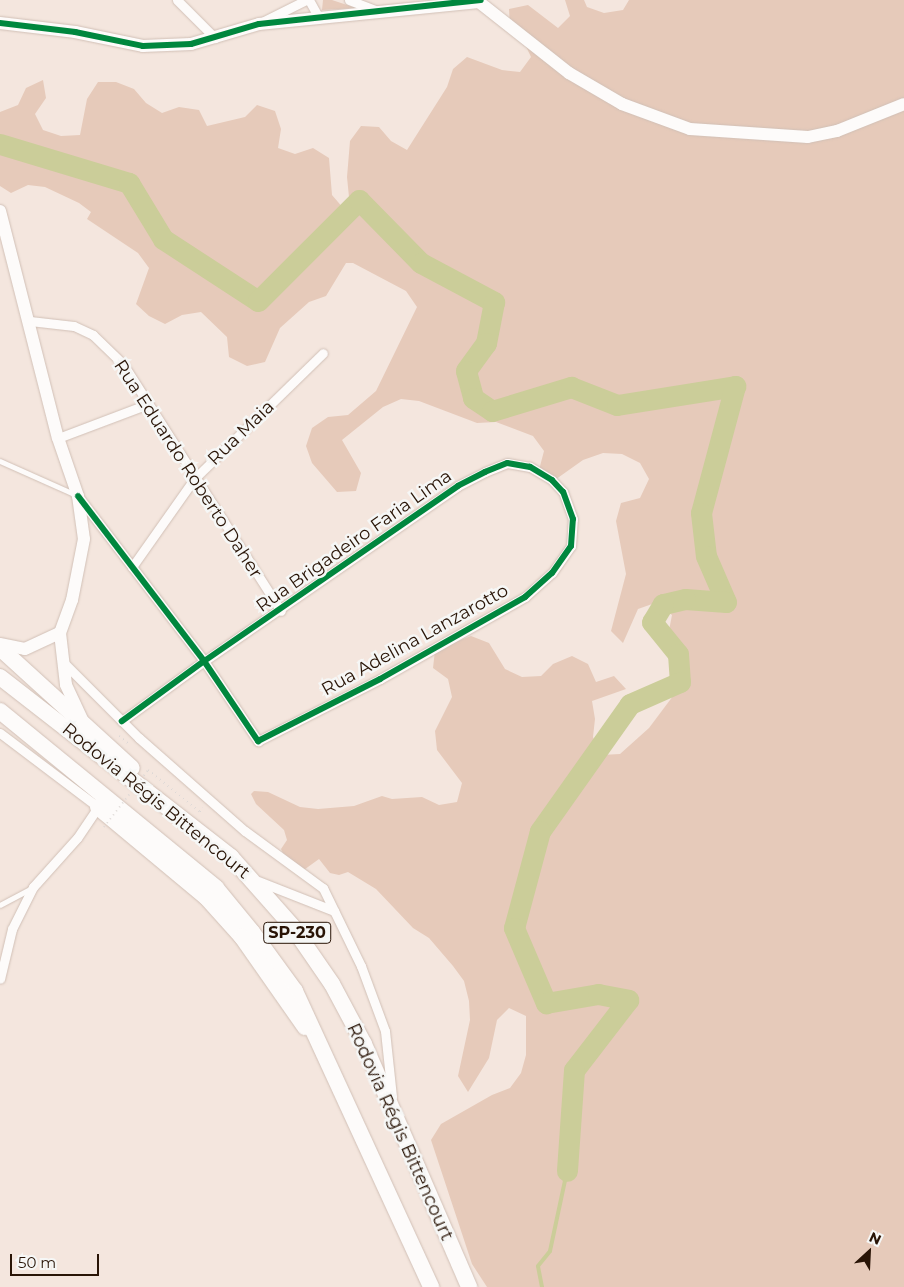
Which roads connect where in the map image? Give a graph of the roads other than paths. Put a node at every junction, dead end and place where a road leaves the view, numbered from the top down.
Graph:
1 (177, 0) edge
2 (308, 0) edge
3 (349, 0) edge
4 (480, 1) edge
5 (377, 12) junction
6 (319, 18) junction
7 (0, 23) edge
8 (259, 24) junction
9 (215, 38) junction
10 (904, 104) edge
11 (0, 211) edge
12 (30, 321) junction
13 (323, 353) dead end
14 (148, 404) junction
15 (58, 438) junction
16 (0, 462) edge
17 (194, 478) junction
18 (78, 496) junction
19 (570, 546) joint
20 (132, 567) junction
21 (281, 611) junction
22 (60, 633) junction
23 (0, 644) edge
24 (0, 648) edge
25 (62, 661) junction
26 (204, 661) junction
27 (0, 677) edge
28 (0, 711) edge
29 (82, 720) junction
30 (122, 720) junction
31 (0, 733) edge
32 (98, 807) junction
33 (203, 834) junction
34 (254, 879) junction
35 (33, 887) junction
36 (0, 905) edge
37 (334, 910) junction
38 (0, 979) edge
39 (323, 1048) junction
40 (392, 1109) junction
41 (430, 1287) edge
42 (468, 1287) edge

1 - 9 street
2 - 6 street
2 - 8 street
3 - 5 street
4 - 5 street
4 - 10 street
5 - 6 street
6 - 8 street
7 - 9 street
8 - 9 street
11 - 12 street
12 - 14 street, Rua Eduardo Roberto Daher
12 - 15 street
13 - 17 street, Rua Maia
14 - 15 street
14 - 17 street, Rua Eduardo Roberto Daher
15 - 18 street
16 - 18 lane
17 - 20 street, Rua Maia
17 - 21 street, Rua Eduardo Roberto Daher
18 - 20 street
18 - 22 street
19 - 21 street, Rua Brigadeiro Faria Lima
19 - 26 street, Rua Adelina Lanzarotto
20 - 26 street
21 - 26 street, Rua Brigadeiro Faria Lima
22 - 23 street
22 - 25 street
24 - 29 highway
25 - 29 street
25 - 30 street
26 - 30 street, Rua Brigadeiro Faria Lima
27 - 33 highway, Rodovia Régis Bittencourt / SP-230
28 - 39 highway, Rodovia Régis Bittencourt / SP-230
29 - 33 highway
30 - 37 street
31 - 32 street
32 - 35 street
32 - 39 highway
33 - 34 highway, Rodovia Régis Bittencourt / SP-230
34 - 37 street
34 - 40 highway, Rodovia Régis Bittencourt / SP-230
35 - 36 lane
35 - 38 street
37 - 40 street
39 - 41 highway, Rodovia Régis Bittencourt / SP-230
40 - 42 highway, Rodovia Régis Bittencourt / SP-230

